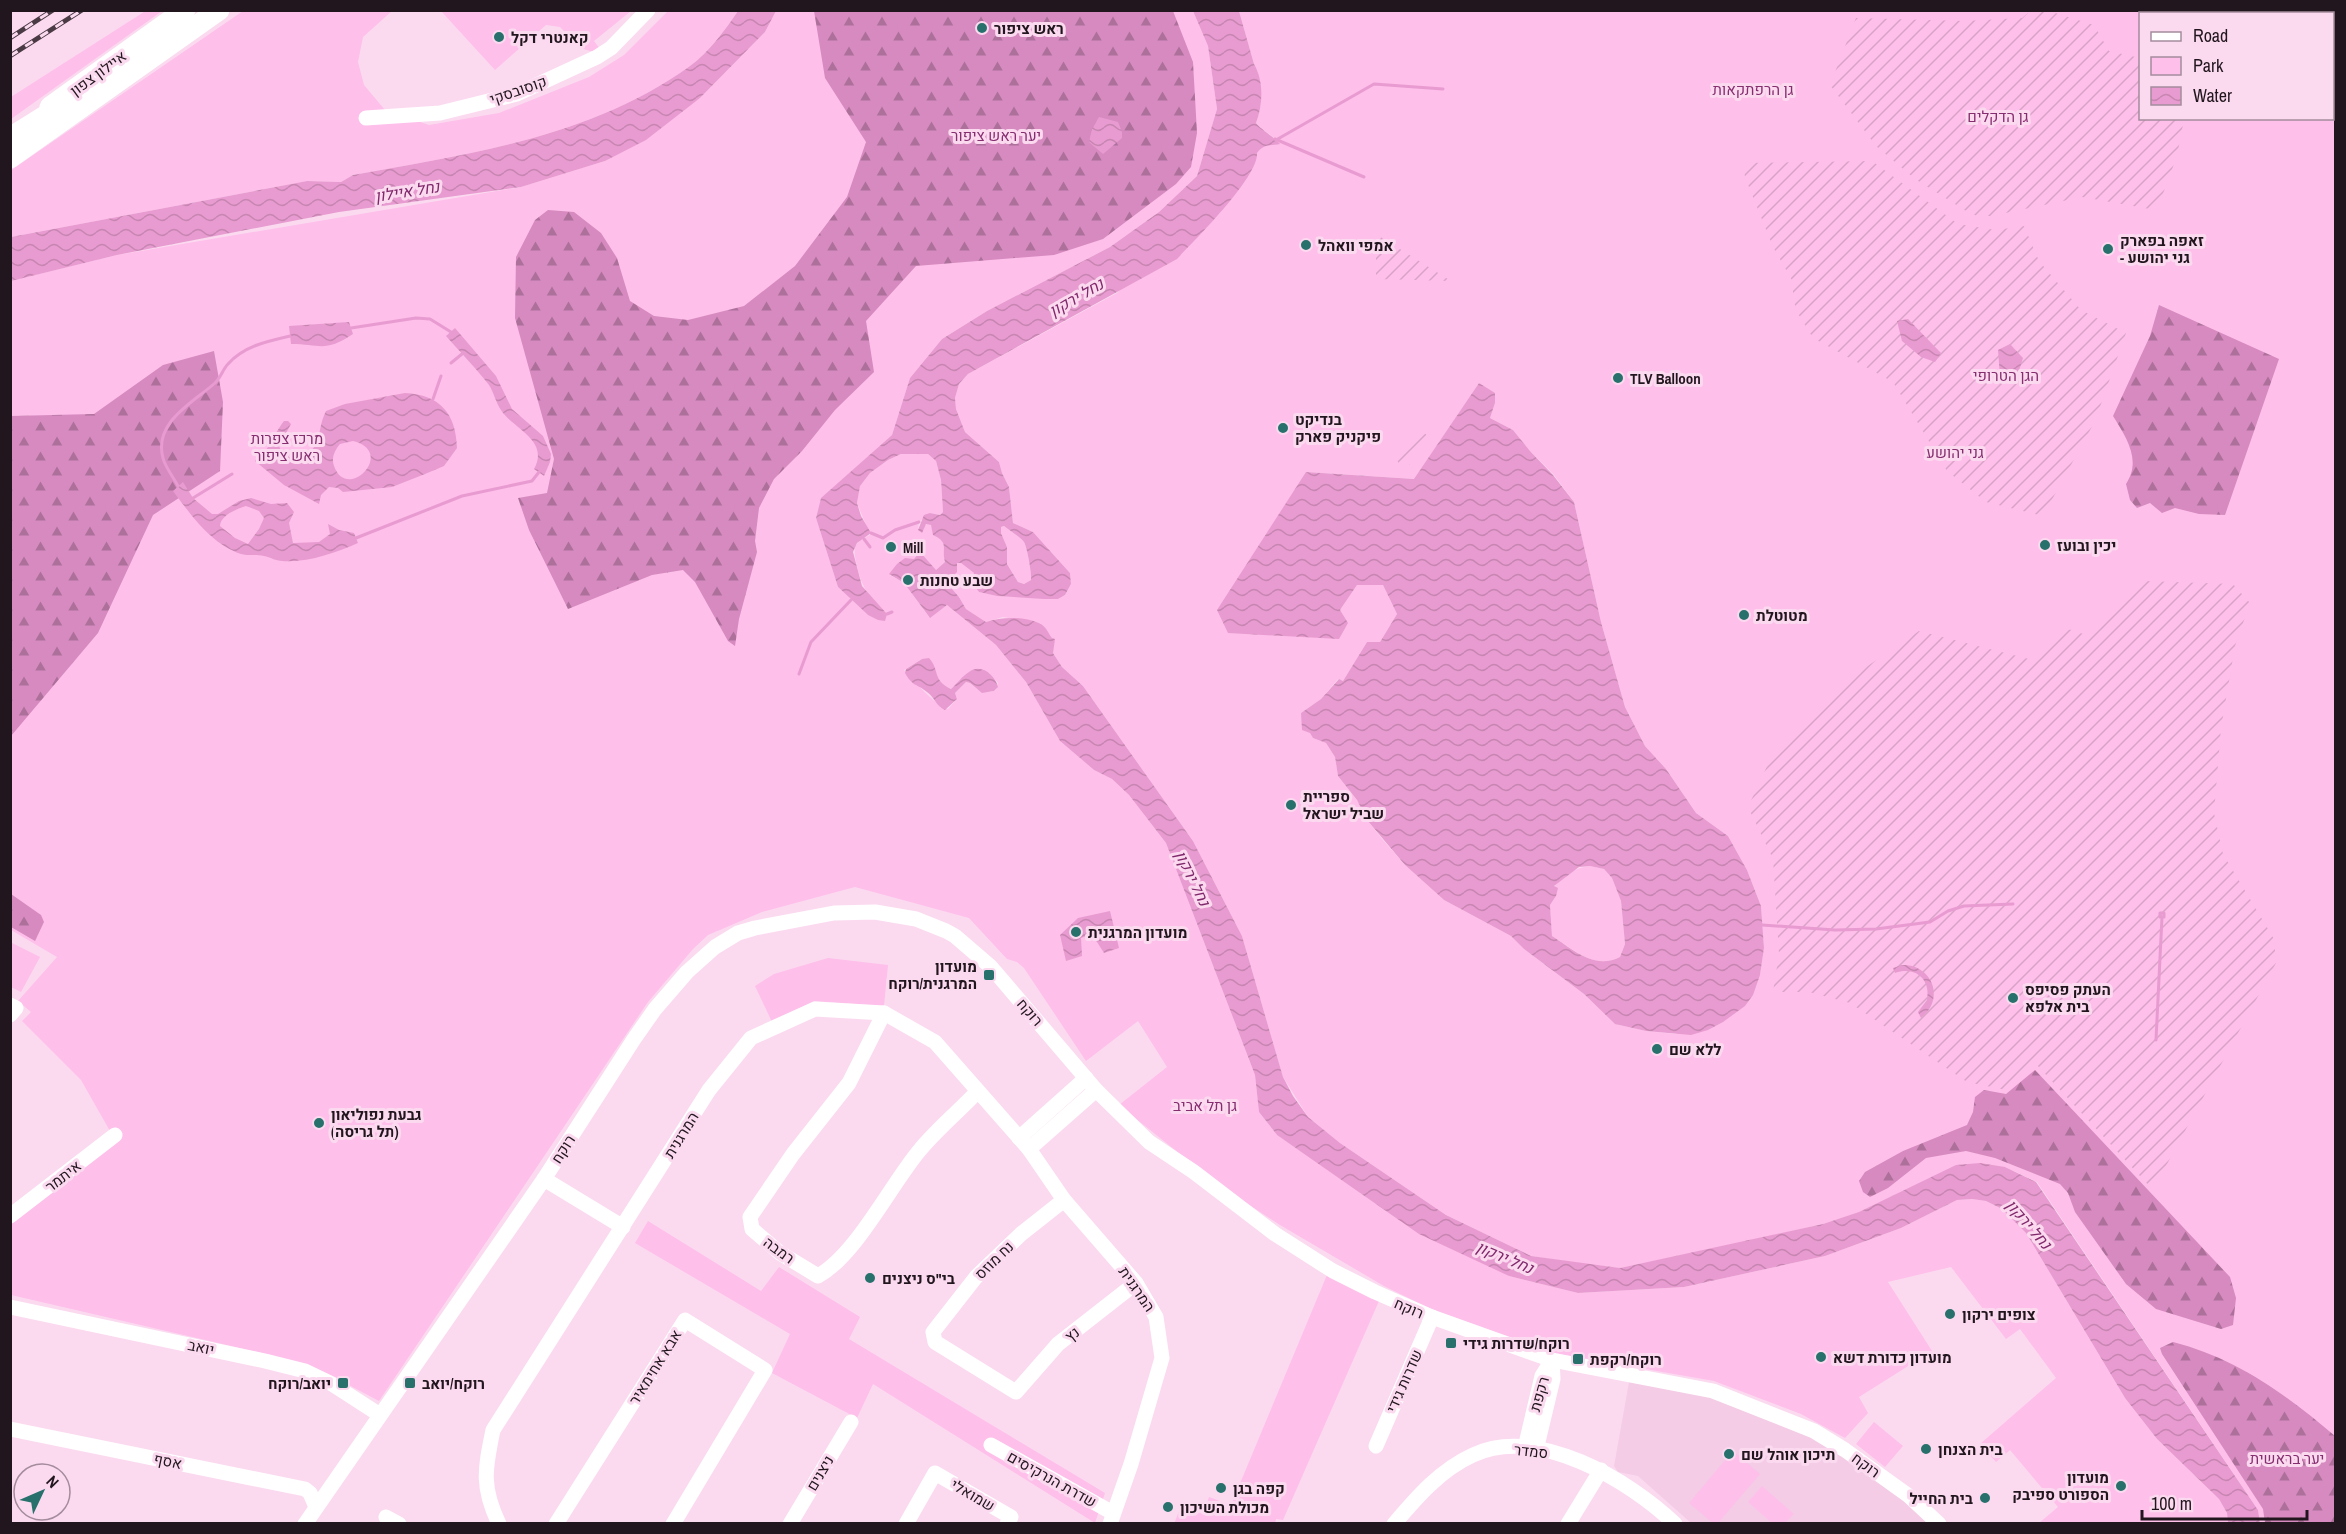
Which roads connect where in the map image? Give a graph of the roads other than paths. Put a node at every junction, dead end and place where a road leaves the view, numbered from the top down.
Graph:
1 (185, 10) edge
2 (212, 10) edge
3 (219, 10) edge
4 (648, 10) edge
5 (366, 118) dead end
6 (10, 137) edge
7 (10, 158) edge
8 (884, 1013) junction
9 (1086, 1077) junction
10 (1096, 1090) junction
11 (977, 1092) junction
12 (115, 1135) dead end
13 (1024, 1143) junction
14 (544, 1179) junction
15 (1064, 1200) junction
16 (10, 1216) edge
17 (623, 1227) junction
18 (1136, 1283) junction
19 (10, 1307) edge
20 (1432, 1317) junction
21 (1552, 1360) junction
22 (1016, 1392) joint
23 (380, 1415) junction
24 (851, 1422) dead end
25 (10, 1428) edge
26 (992, 1445) dead end
27 (1376, 1446) dead end
28 (1530, 1449) junction
29 (1601, 1470) junction
30 (316, 1507) junction
31 (1112, 1518) edge
32 (1009, 1520) edge
33 (304, 1524) edge
34 (499, 1524) edge
35 (556, 1524) edge
36 (673, 1524) edge
37 (790, 1524) edge
38 (906, 1524) edge
39 (1394, 1524) edge
40 (1568, 1524) edge
41 (1675, 1524) edge
42 (1939, 1524) edge

1 - 6 highway, איילון צפון
2 - 6 highway
3 - 7 highway
4 - 5 street, קוסובסקי
8 - 11 street, המרגנית
8 - 11 street, רמבה
8 - 17 street, המרגנית
9 - 10 street, רוקח
9 - 13 street
9 - 14 street, רוקח
10 - 13 street
10 - 20 street, רוקח
11 - 13 street, המרגנית
12 - 16 street, איתמר
13 - 15 street, המרגנית
14 - 17 street
14 - 23 street, רוקח
15 - 18 street, המרגנית
15 - 22 street, נח מוזס
17 - 34 street, המרגנית
18 - 22 street, נץ
18 - 31 street, המרגנית
19 - 23 street, יואב
20 - 21 street, רוקח
20 - 27 street, שדרות גידי
21 - 28 street, רקפת
21 - 42 street, רוקח
23 - 30 street, רוקח
24 - 37 street, ניצנים
25 - 30 street, אסף
26 - 31 street, שדרת הנרקיסים
28 - 29 street, סמדר
28 - 39 street, סמדר
29 - 40 street
29 - 41 street, סמדר
30 - 33 street, רוקח
32 - 38 street, שמואלי
35 - 36 street, אבא אחימאיר

